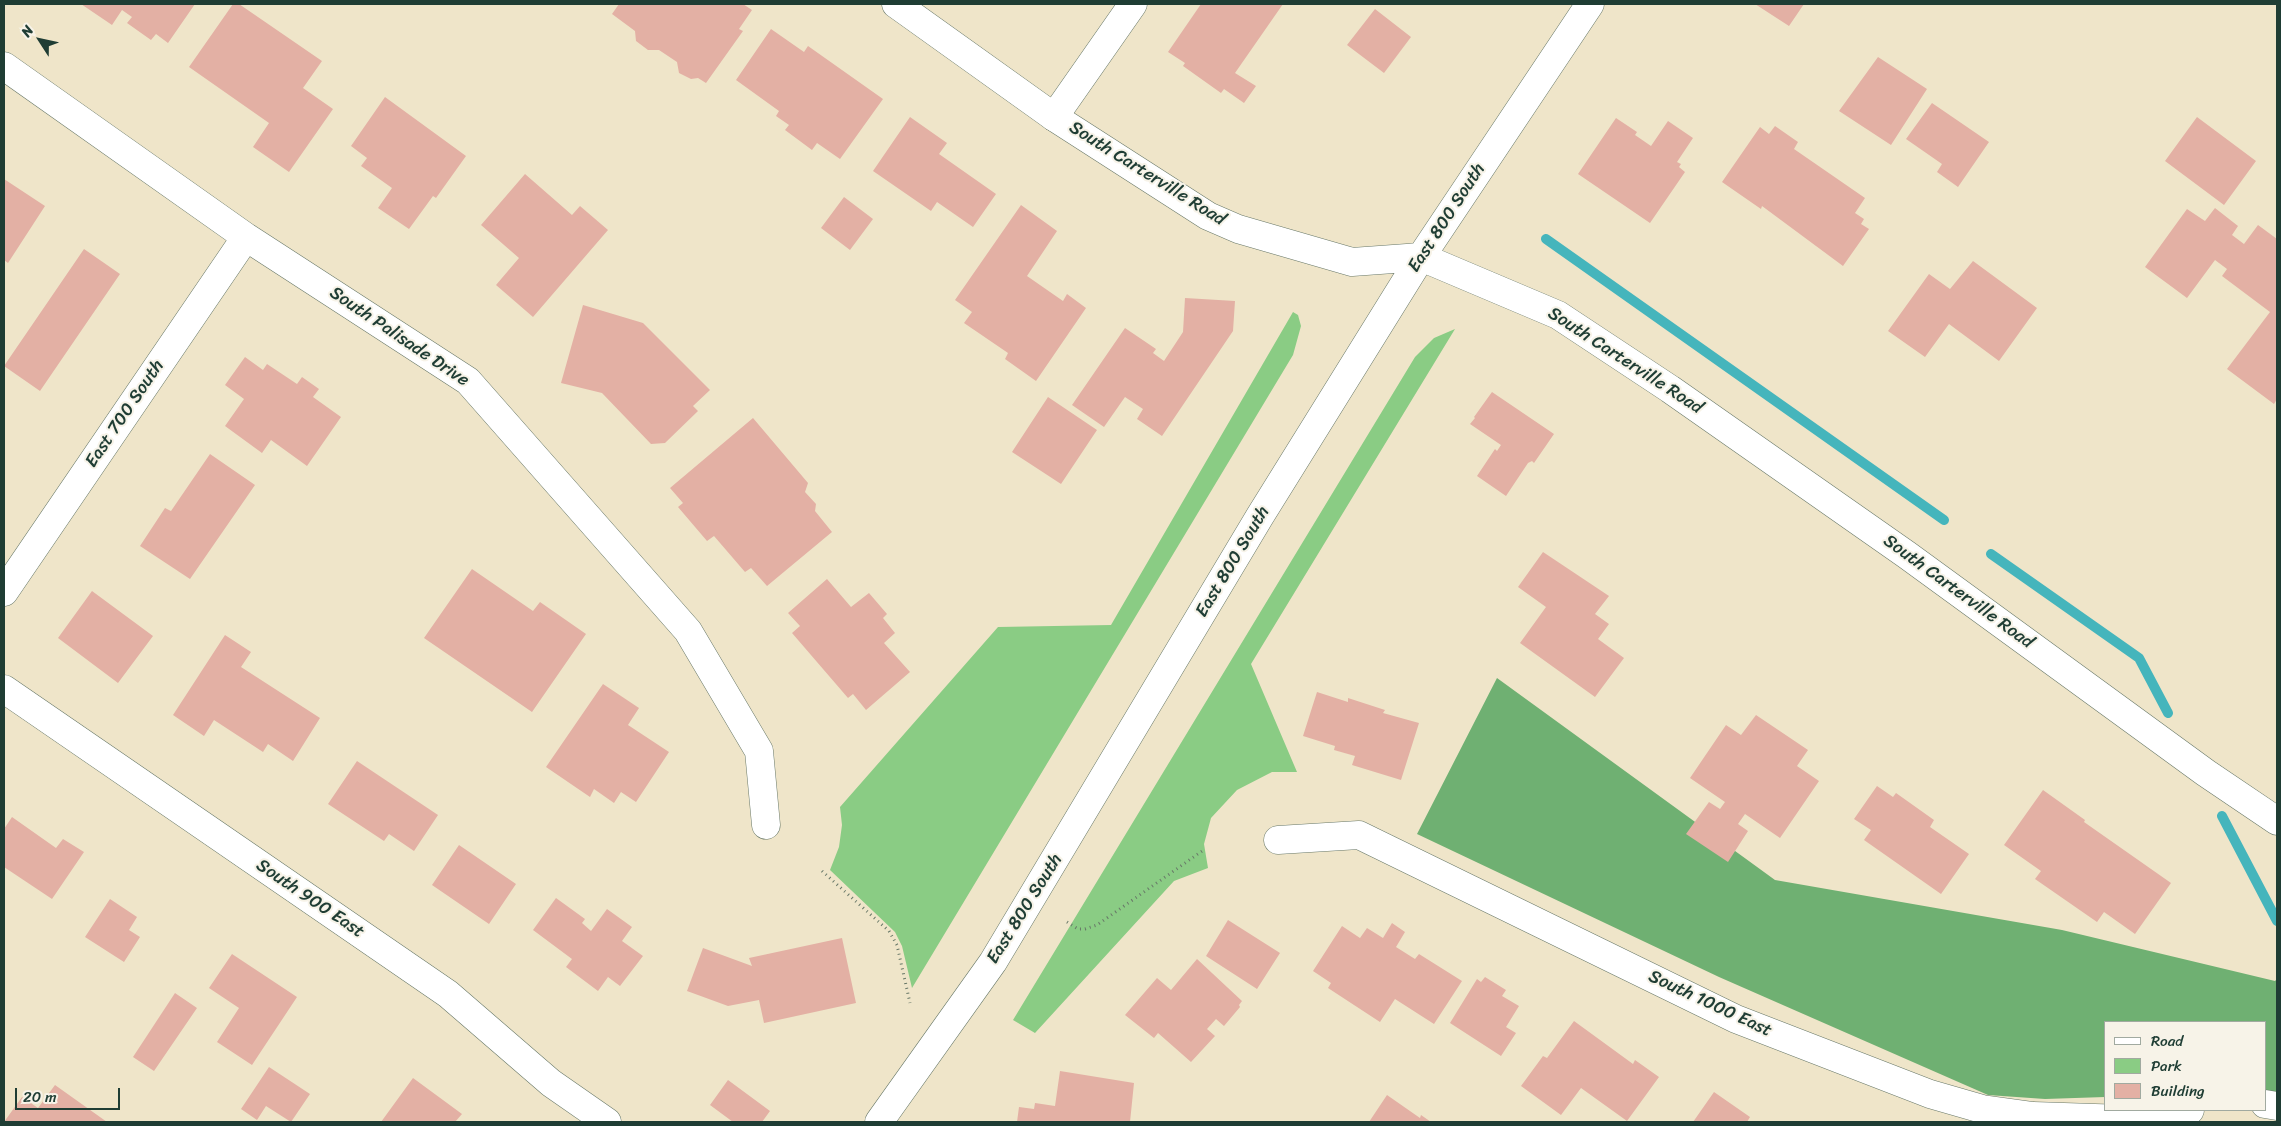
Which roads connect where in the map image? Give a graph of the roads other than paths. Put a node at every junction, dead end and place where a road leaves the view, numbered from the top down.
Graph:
1 (896, 4) edge
2 (1133, 4) edge
3 (1590, 4) edge
4 (4, 66) edge
5 (1054, 117) junction
6 (246, 237) junction
7 (1421, 257) junction
8 (4, 592) edge
9 (4, 689) edge
10 (2277, 821) edge
11 (766, 826) dead end
12 (1278, 840) dead end
13 (2187, 1111) edge
14 (607, 1122) edge
15 (879, 1122) edge
16 (2156, 1122) edge

1 - 5 street, South Carterville Road
2 - 5 street
3 - 7 street, East 800 South
4 - 6 street, South Palisade Drive
5 - 7 street, South Carterville Road
6 - 8 street, East 700 South
6 - 11 street, South Palisade Drive
7 - 10 street, South Carterville Road
7 - 15 street, East 800 South
9 - 14 street, South 900 East
12 - 16 street, South 1000 East
13 - 16 street, South 1000 East

